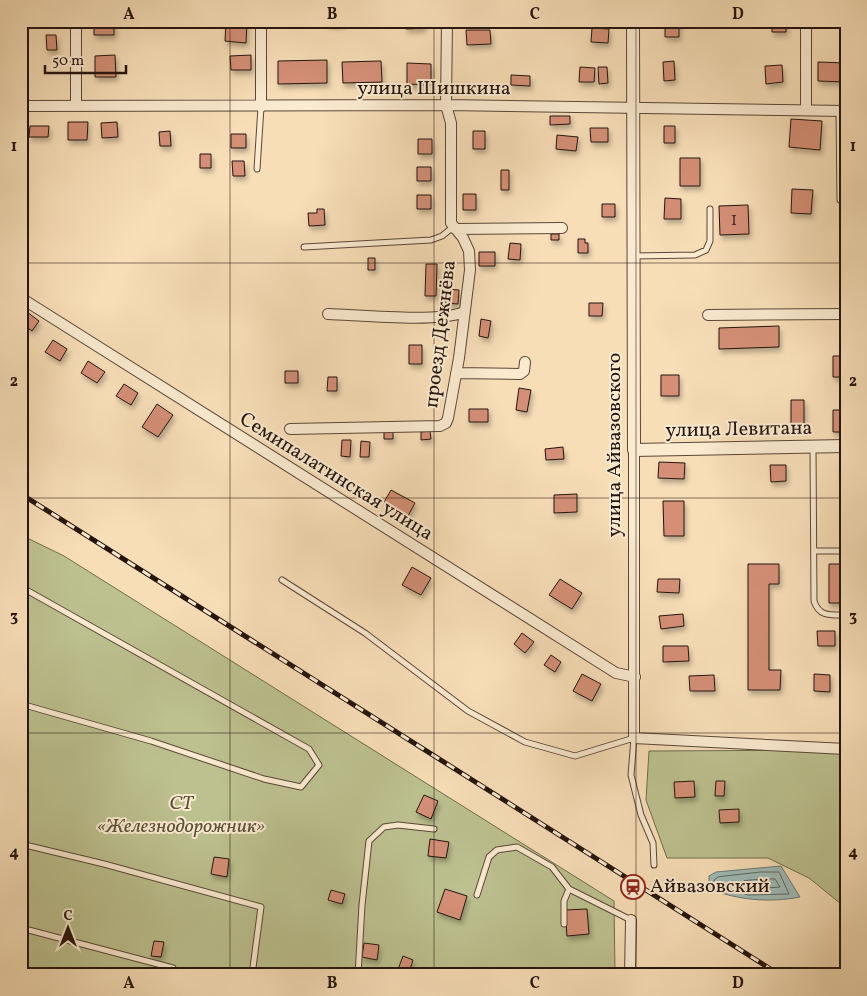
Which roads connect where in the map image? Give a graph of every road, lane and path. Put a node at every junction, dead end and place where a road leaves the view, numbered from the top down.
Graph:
1 (76, 21) edge
2 (261, 21) edge
3 (447, 21) edge
4 (633, 21) edge
5 (806, 21) edge
6 (446, 105) junction
7 (21, 106) edge
8 (76, 106) junction
9 (261, 107) junction
10 (633, 109) junction
11 (806, 110) junction
12 (842, 111) edge
13 (257, 169) dead end
14 (840, 200) dead end
15 (710, 209) dead end
16 (454, 228) junction
17 (562, 228) dead end
18 (304, 247) dead end
19 (633, 256) junction
20 (21, 298) edge
21 (464, 312) junction
22 (328, 314) dead end
23 (846, 314) edge
24 (708, 315) dead end
25 (525, 362) dead end
26 (456, 373) junction
27 (290, 429) dead end
28 (846, 446) edge
29 (813, 447) junction
30 (634, 450) junction
31 (814, 551) junction
32 (846, 551) edge
33 (282, 580) dead end
34 (21, 587) edge
35 (846, 615) edge
36 (635, 677) junction
37 (21, 704) edge
38 (634, 738) junction
39 (846, 749) edge
40 (434, 829) dead end
41 (21, 844) edge
42 (654, 865) dead end
43 (569, 889) junction
44 (477, 895) dead end
45 (631, 920) joint
46 (564, 924) dead end
47 (21, 928) edge
48 (173, 968) dead end
49 (252, 975) edge
50 (358, 975) edge
51 (630, 975) edge

1 - 8 street
2 - 9 street
3 - 6 street, проезд Дежнёва
4 - 10 street, улица Айвазовского
5 - 11 street
6 - 9 street, улица Шишкина
6 - 10 street, улица Шишкина
6 - 16 street, проезд Дежнёва
7 - 8 street, улица Шишкина
8 - 9 street, улица Шишкина
9 - 13 lane
10 - 11 street, улица Шишкина
10 - 19 street, улица Айвазовского
11 - 12 street, улица Шишкина
12 - 14 lane
15 - 19 lane
16 - 17 street
16 - 18 lane
16 - 21 street, проезд Дежнёва
19 - 30 street, улица Айвазовского
20 - 36 street, Семипалатинская улица
21 - 22 street
21 - 26 street, проезд Дежнёва
23 - 24 street
25 - 26 street
26 - 27 street, проезд Дежнёва
28 - 29 street, улица Левитана
29 - 30 street, улица Левитана
29 - 31 lane
30 - 36 street, улица Айвазовского
31 - 32 lane
31 - 35 lane
33 - 38 lane
34 - 37 lane
36 - 38 street, улица Айвазовского
38 - 39 street
38 - 42 lane, улица Айвазовского
40 - 50 lane
41 - 49 lane
43 - 44 lane
43 - 45 lane
43 - 46 lane
45 - 51 street
47 - 48 lane

